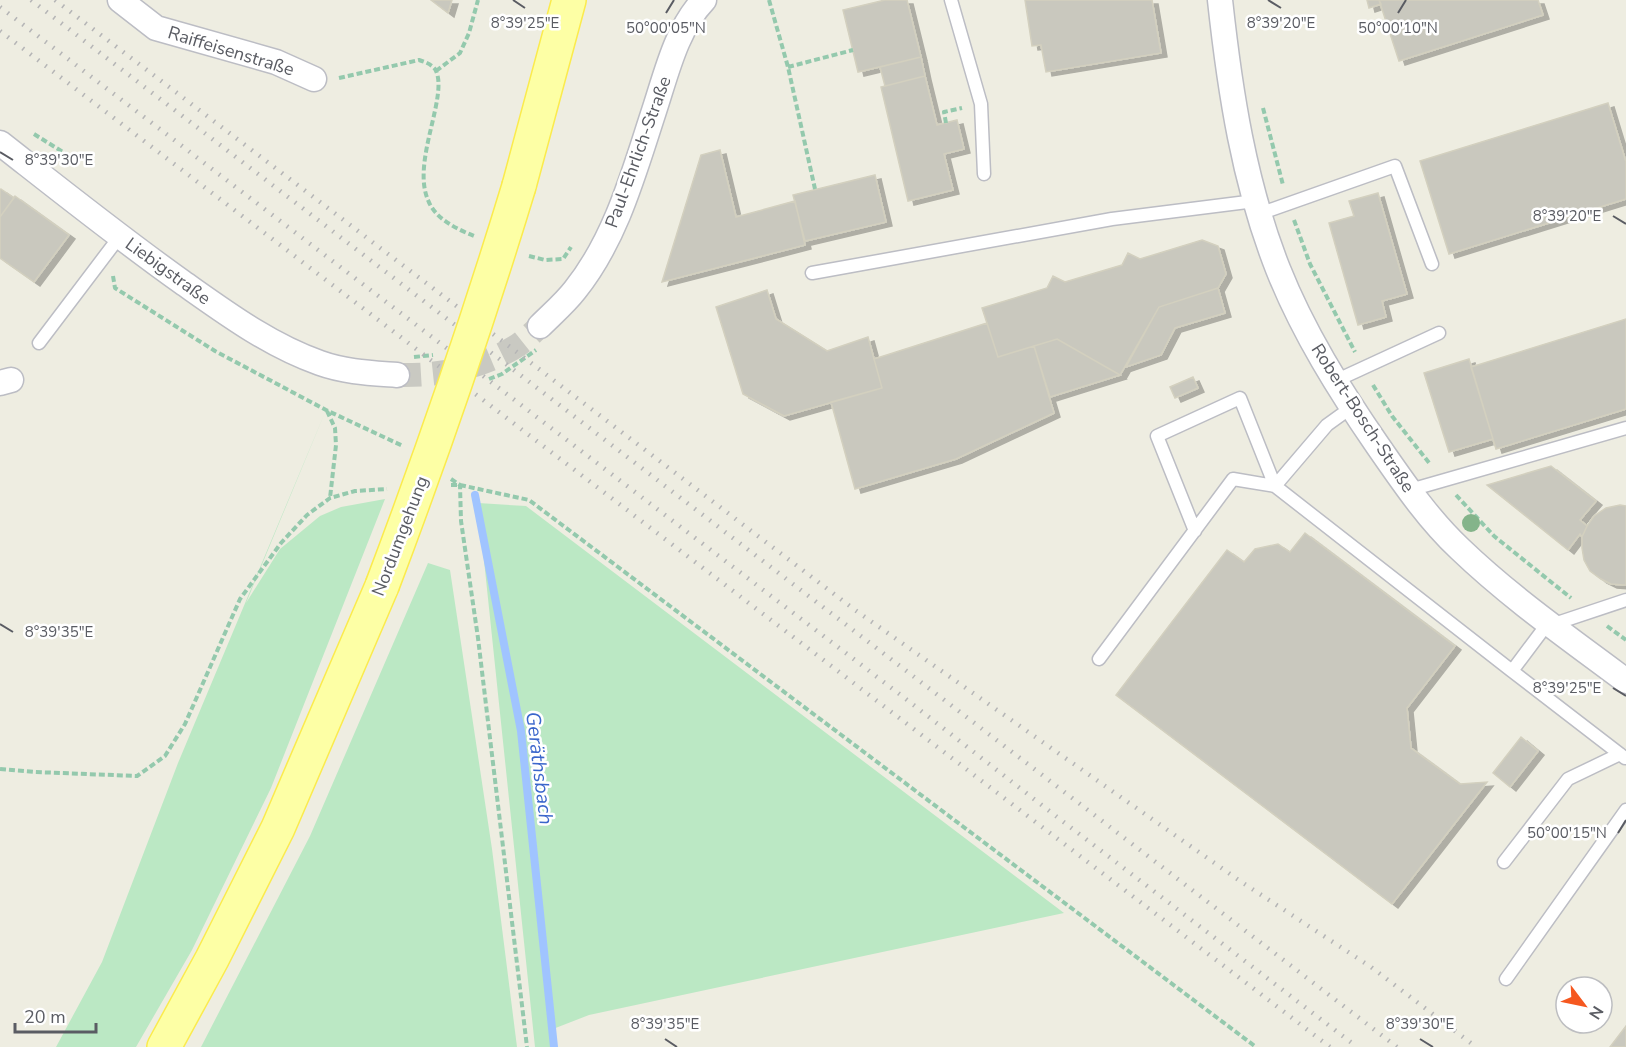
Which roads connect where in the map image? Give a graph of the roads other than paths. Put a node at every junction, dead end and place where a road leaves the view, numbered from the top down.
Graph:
1 (120, 0) edge
2 (569, 0) edge
3 (704, 0) edge
4 (951, 0) edge
5 (1220, 0) edge
6 (314, 79) dead end
7 (0, 143) edge
8 (984, 174) dead end
9 (1257, 208) junction
10 (120, 236) junction
11 (1432, 264) dead end
12 (812, 273) dead end
13 (540, 326) tunnel mouth
14 (1438, 333) dead end
15 (39, 343) dead end
16 (397, 375) tunnel mouth
17 (1335, 381) junction
18 (1352, 407) junction
19 (1626, 428) edge
20 (1275, 486) junction
21 (1410, 490) junction
22 (1195, 531) junction
23 (1626, 600) edge
24 (1549, 624) junction
25 (1099, 659) dead end
26 (1512, 671) junction
27 (1626, 681) edge
28 (1623, 757) edge
29 (1626, 810) edge
30 (1504, 862) dead end
31 (1506, 979) dead end
32 (165, 1047) edge

1 - 6 street, Raiffeisenstraße
2 - 32 main road, Nordumgehung, bridge
3 - 13 street, Paul-Ehrlich-Straße
4 - 8 lane
5 - 9 street, Robert-Bosch-Straße
7 - 10 street, Liebigstraße
9 - 11 lane
9 - 12 lane
9 - 17 street, Robert-Bosch-Straße
10 - 15 lane
10 - 16 street, Liebigstraße
14 - 17 lane
17 - 18 street, Robert-Bosch-Straße
18 - 20 lane
18 - 21 street, Robert-Bosch-Straße
19 - 21 lane
20 - 22 lane
20 - 22 lane
20 - 26 lane
21 - 24 street, Robert-Bosch-Straße
22 - 25 lane
23 - 24 lane
24 - 26 lane
24 - 27 street, Robert-Bosch-Straße
26 - 28 lane
28 - 30 lane
29 - 31 lane

